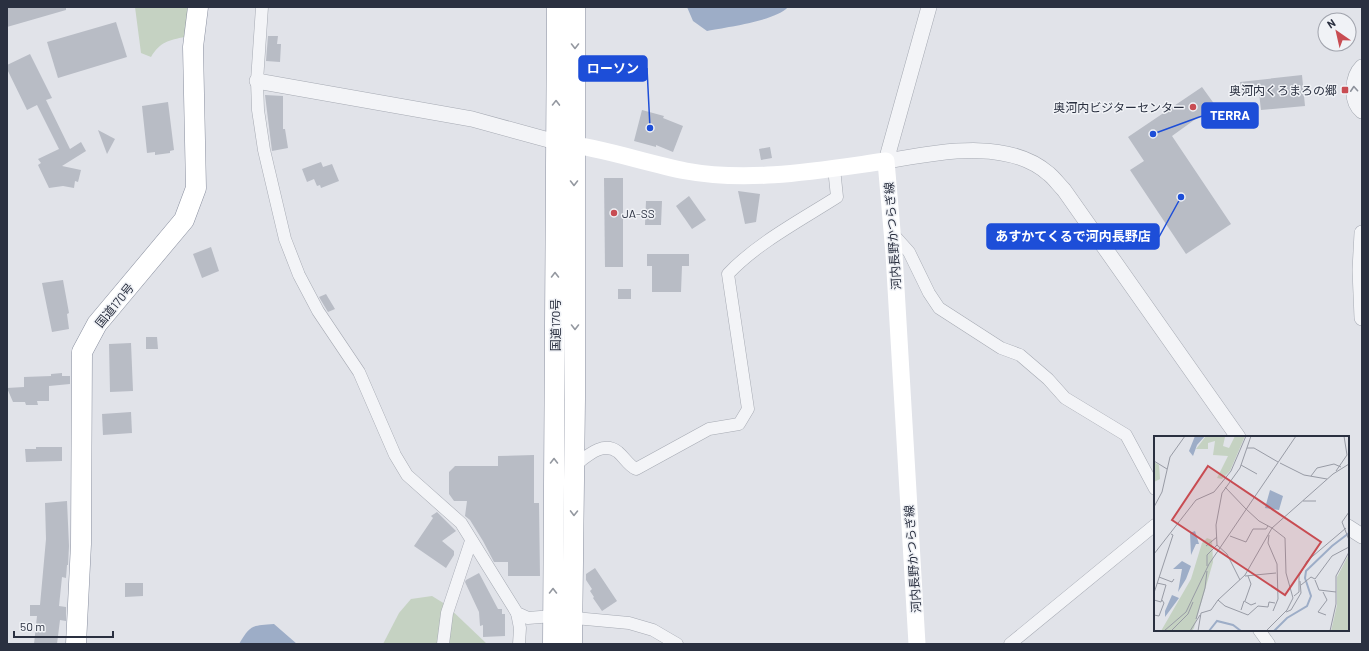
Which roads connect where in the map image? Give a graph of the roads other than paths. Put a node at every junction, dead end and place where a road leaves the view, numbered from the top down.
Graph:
1 (198, 7) edge
2 (262, 7) edge
3 (557, 7) edge
4 (575, 7) edge
5 (929, 7) edge
6 (1362, 67) edge
7 (257, 81) junction
8 (1362, 111) edge
9 (565, 143) junction
10 (886, 161) junction
11 (834, 168) junction
12 (892, 233) junction
13 (1362, 233) edge
14 (1362, 318) edge
15 (1237, 436) edge
16 (574, 466) junction
17 (1154, 487) edge
18 (1154, 526) edge
19 (1349, 528) edge
20 (1362, 536) edge
21 (471, 541) junction
22 (517, 613) junction
23 (553, 616) junction
24 (573, 619) junction
25 (1260, 631) edge
26 (76, 644) edge
27 (443, 644) edge
28 (519, 644) edge
29 (553, 644) edge
30 (572, 644) edge
31 (677, 644) edge
32 (917, 644) edge
33 (1010, 644) edge
34 (1269, 644) edge

1 - 26 highway, 国道170号
2 - 7 street
9 -> 3 highway, 国道170号
4 -> 9 highway, 国道170号
5 - 10 street
8 -> 6 street
7 - 9 street
7 - 21 street
9 - 11 main road
9 -> 16 highway, 国道170号
23 -> 9 highway, 国道170号
10 - 11 main road
10 - 12 main road, 河内長野かつらぎ線
10 - 15 street
11 - 16 street
12 - 17 street
12 - 32 main road, 河内長野かつらぎ線
13 - 14 street
16 -> 24 highway, 国道170号
18 - 33 street
19 - 20 street
21 - 22 street
21 - 27 street
22 - 23 street
22 - 28 street
23 - 24 street
23 - 29 highway, 国道170号
24 - 30 highway, 国道170号
24 - 31 street
25 - 34 street

